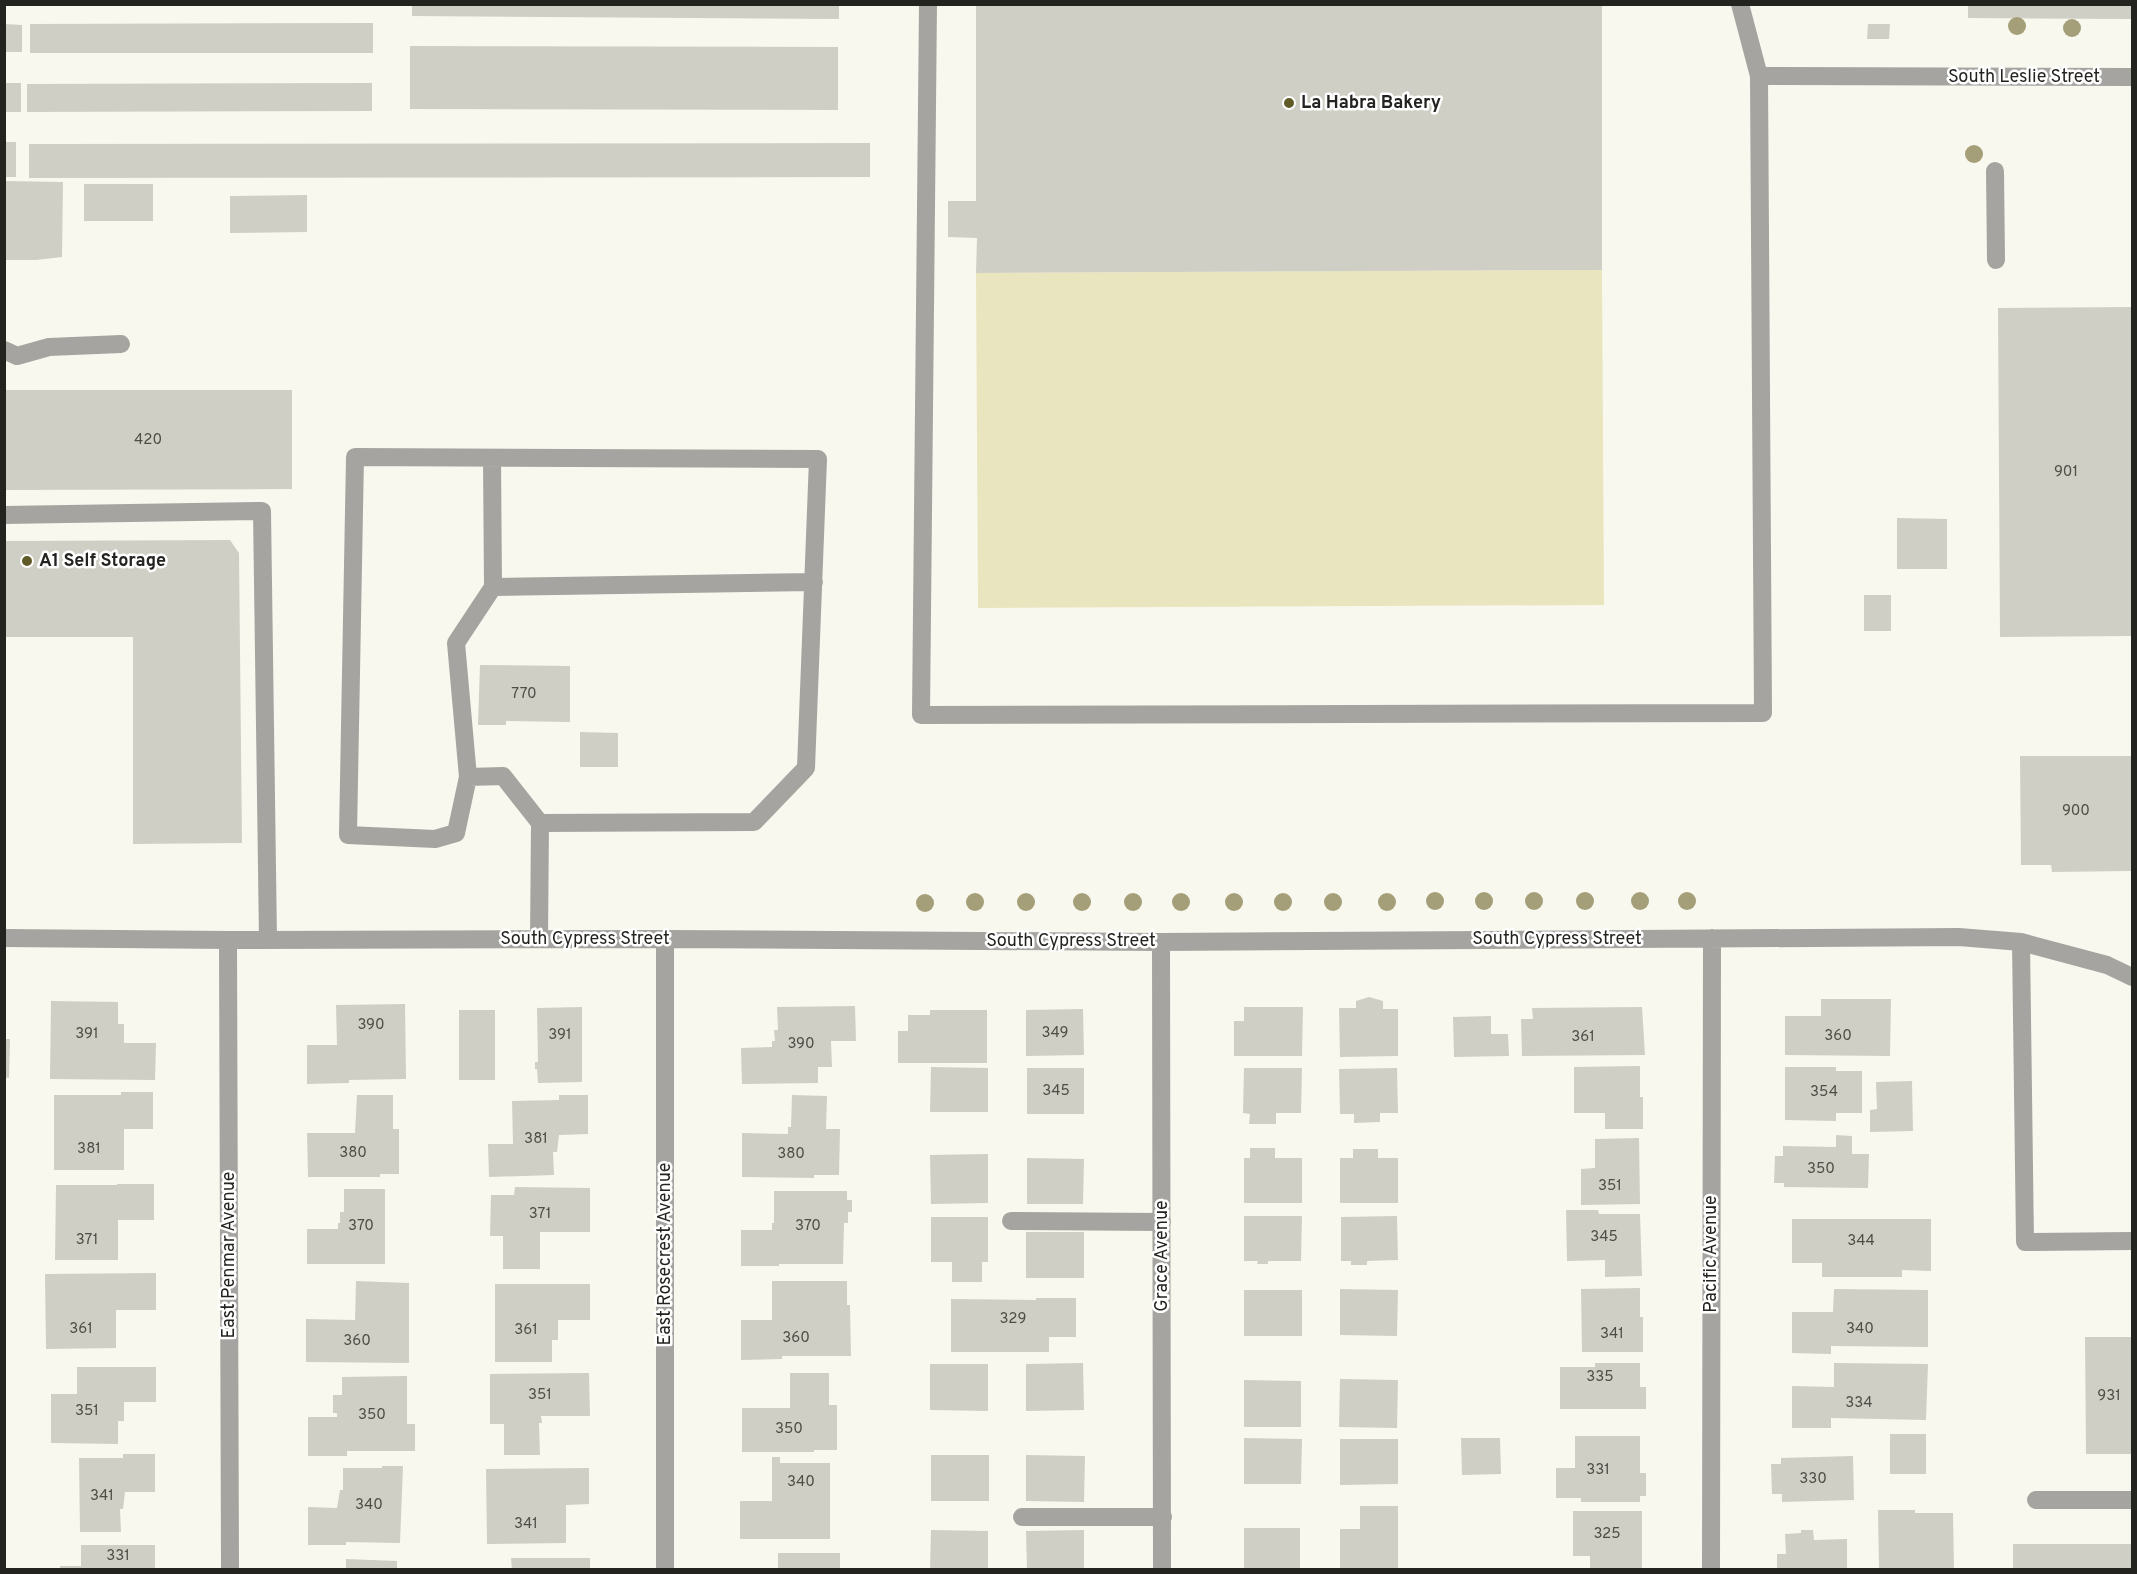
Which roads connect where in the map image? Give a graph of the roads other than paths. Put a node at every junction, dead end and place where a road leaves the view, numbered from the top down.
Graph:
1 (928, 4) edge
2 (1740, 4) edge
3 (1759, 76) junction
4 (2133, 77) edge
5 (1995, 171) dead end
6 (1996, 260) dead end
7 (121, 344) dead end
8 (4, 350) edge
9 (492, 458) junction
10 (4, 515) edge
11 (814, 582) junction
12 (493, 587) junction
13 (468, 777) junction
14 (540, 823) junction
15 (4, 938) edge
16 (1712, 938) junction
17 (539, 939) junction
18 (665, 939) junction
19 (228, 940) junction
20 (268, 940) junction
21 (1161, 942) junction
22 (2021, 942) junction
23 (2133, 977) edge
24 (1011, 1221) dead end
25 (1162, 1222) junction
26 (2133, 1241) edge
27 (2036, 1500) dead end
28 (2133, 1500) edge
29 (1022, 1517) dead end
30 (1163, 1517) junction
31 (230, 1569) edge
32 (665, 1569) edge
33 (1162, 1569) edge
34 (1711, 1569) edge

1 - 3 street
2 - 3 street
3 - 4 street, South Leslie Street
5 - 6 street
7 - 8 street
9 - 11 street
9 - 12 street
9 - 13 street
10 - 20 street
11 - 12 street
11 - 14 street
12 - 13 street
13 - 14 street
14 - 17 street
15 - 19 street, South Cypress Street
16 - 21 street, South Cypress Street
16 - 22 street, South Cypress Street
16 - 34 street, Pacific Avenue
17 - 18 street, South Cypress Street
17 - 20 street, South Cypress Street
18 - 21 street, South Cypress Street
18 - 32 street, East Rosecrest Avenue
19 - 20 street, South Cypress Street
19 - 31 street, East Penmar Avenue
21 - 25 street, Grace Avenue
22 - 23 street, South Cypress Street
22 - 26 street
24 - 25 street
25 - 30 street, Grace Avenue
27 - 28 street
29 - 30 street
30 - 33 street, Grace Avenue

